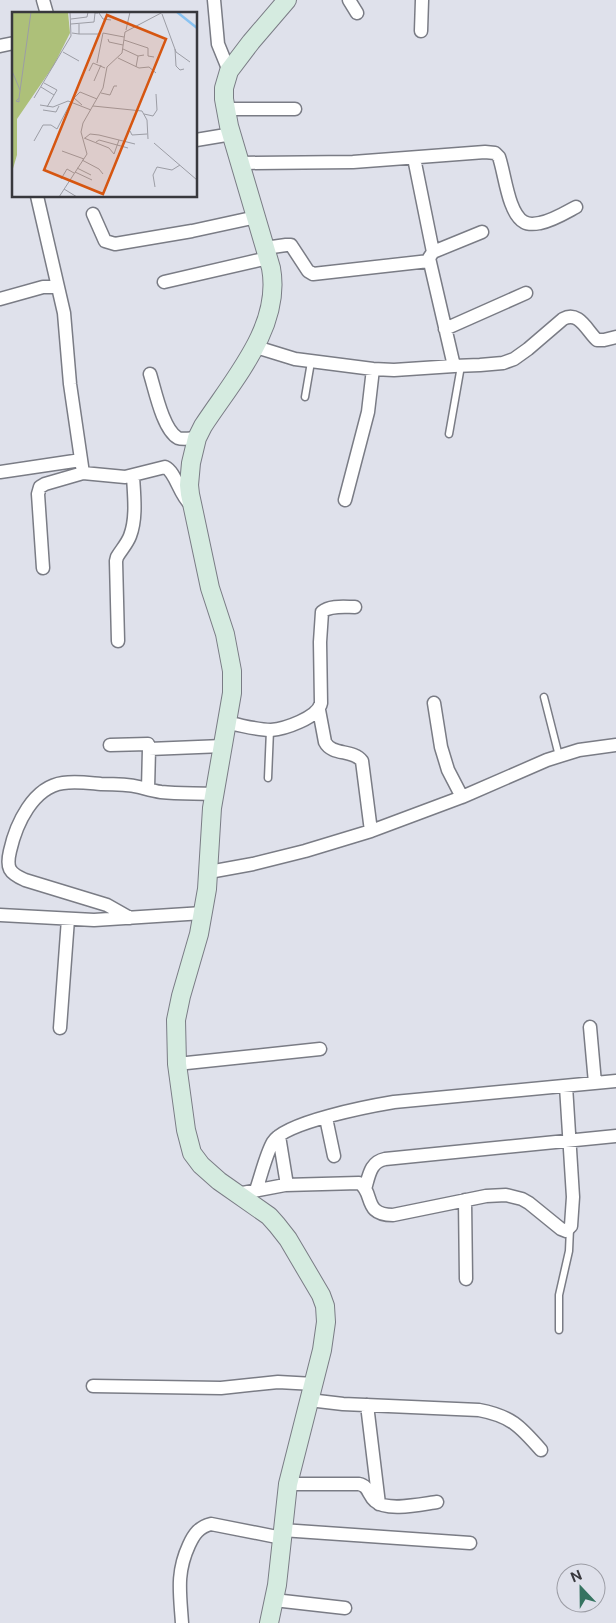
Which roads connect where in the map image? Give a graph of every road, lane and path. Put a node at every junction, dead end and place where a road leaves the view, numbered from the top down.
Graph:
1 (214, 0) edge
2 (287, 0) edge
3 (349, 0) edge
4 (422, 0) edge
5 (356, 13) dead end
6 (421, 31) dead end
7 (229, 71) junction
8 (226, 109) junction
9 (295, 109) dead end
10 (232, 134) junction
11 (198, 140) edge
12 (414, 158) junction
13 (240, 163) junction
14 (37, 198) edge
15 (576, 207) dead end
16 (93, 214) dead end
17 (256, 217) junction
18 (482, 232) dead end
19 (267, 253) junction
20 (431, 256) junction
21 (164, 282) dead end
22 (58, 287) junction
23 (526, 293) dead end
24 (0, 299) edge
25 (445, 329) junction
26 (616, 337) edge
27 (256, 347) junction
28 (311, 362) junction
29 (457, 365) junction
30 (373, 370) junction
31 (150, 374) dead end
32 (305, 397) dead end
33 (449, 434) dead end
34 (198, 438) junction
35 (81, 460) junction
36 (0, 472) edge
37 (83, 473) junction
38 (133, 476) junction
39 (346, 500) dead end
40 (192, 505) junction
41 (43, 568) dead end
42 (355, 607) dead end
43 (118, 641) dead end
44 (544, 697) dead end
45 (434, 703) dead end
46 (319, 710) junction
47 (228, 723) junction
48 (270, 730) junction
49 (616, 745) edge
50 (110, 746) dead end
51 (223, 746) junction
52 (149, 749) junction
53 (559, 756) junction
54 (268, 778) dead end
55 (148, 789) junction
56 (215, 794) junction
57 (462, 797) junction
58 (371, 831) junction
59 (209, 872) junction
60 (203, 913) junction
61 (0, 915) edge
62 (130, 918) junction
63 (68, 919) junction
64 (590, 1027) dead end
65 (60, 1028) dead end
66 (320, 1049) dead end
67 (177, 1064) junction
68 (616, 1081) edge
69 (595, 1083) junction
70 (566, 1086) junction
71 (326, 1118) junction
72 (279, 1136) junction
73 (616, 1136) edge
74 (569, 1141) junction
75 (334, 1156) dead end
76 (288, 1185) junction
77 (365, 1188) junction
78 (256, 1190) junction
79 (237, 1194) junction
80 (465, 1200) junction
81 (570, 1228) junction
82 (466, 1279) dead end
83 (559, 1330) dead end
84 (93, 1386) dead end
85 (312, 1392) junction
86 (368, 1405) junction
87 (541, 1450) dead end
88 (288, 1484) junction
89 (437, 1502) dead end
90 (379, 1504) junction
91 (282, 1534) junction
92 (470, 1543) dead end
93 (274, 1600) junction
94 (345, 1608) dead end
95 (182, 1623) edge
96 (269, 1623) edge

1 - 7 street
2 - 7 street
3 - 5 street
4 - 6 street
7 - 8 street
8 - 9 street
8 - 10 street
10 - 11 street
10 - 13 street
12 - 13 street
12 - 15 street
12 - 20 street
13 - 17 street
14 - 22 street
16 - 17 street
17 - 19 street
18 - 20 street
19 - 20 street
19 - 21 street
19 - 27 street
20 - 25 street
22 - 24 street
22 - 35 street
23 - 25 street
25 - 29 street
26 - 29 street
27 - 28 street
27 - 34 street
28 - 30 street
28 - 32 lane
29 - 30 street
29 - 33 lane
30 - 39 street
31 - 34 street
34 - 40 street
35 - 36 street
35 - 37 street
37 - 38 street
37 - 41 street
38 - 40 street
38 - 43 street
40 - 47 street
42 - 46 street
44 - 53 lane
45 - 57 street
46 - 48 street
46 - 58 street
47 - 48 street
47 - 51 street
48 - 54 lane
49 - 53 street
50 - 52 street
51 - 52 street
51 - 56 street
52 - 55 street
53 - 57 street
55 - 56 street
55 - 62 street
56 - 59 street
57 - 58 street
58 - 59 street
59 - 60 street
60 - 62 street
60 - 67 street
61 - 63 street
62 - 63 street
63 - 65 street
64 - 69 street
66 - 67 street
67 - 79 street
68 - 69 street
69 - 70 street
70 - 71 street
70 - 74 street
71 - 72 street
71 - 75 street
72 - 76 street
72 - 78 street
73 - 74 street
74 - 77 street
74 - 81 street
76 - 77 street
76 - 78 street
77 - 80 street
78 - 79 street
79 - 85 street
80 - 81 street
80 - 82 street
81 - 83 lane
84 - 85 street
85 - 86 street
85 - 88 street
86 - 87 street
86 - 90 street
88 - 90 street
88 - 91 street
89 - 90 street
91 - 92 street
91 - 93 street
91 - 95 street
93 - 94 street
93 - 96 street

